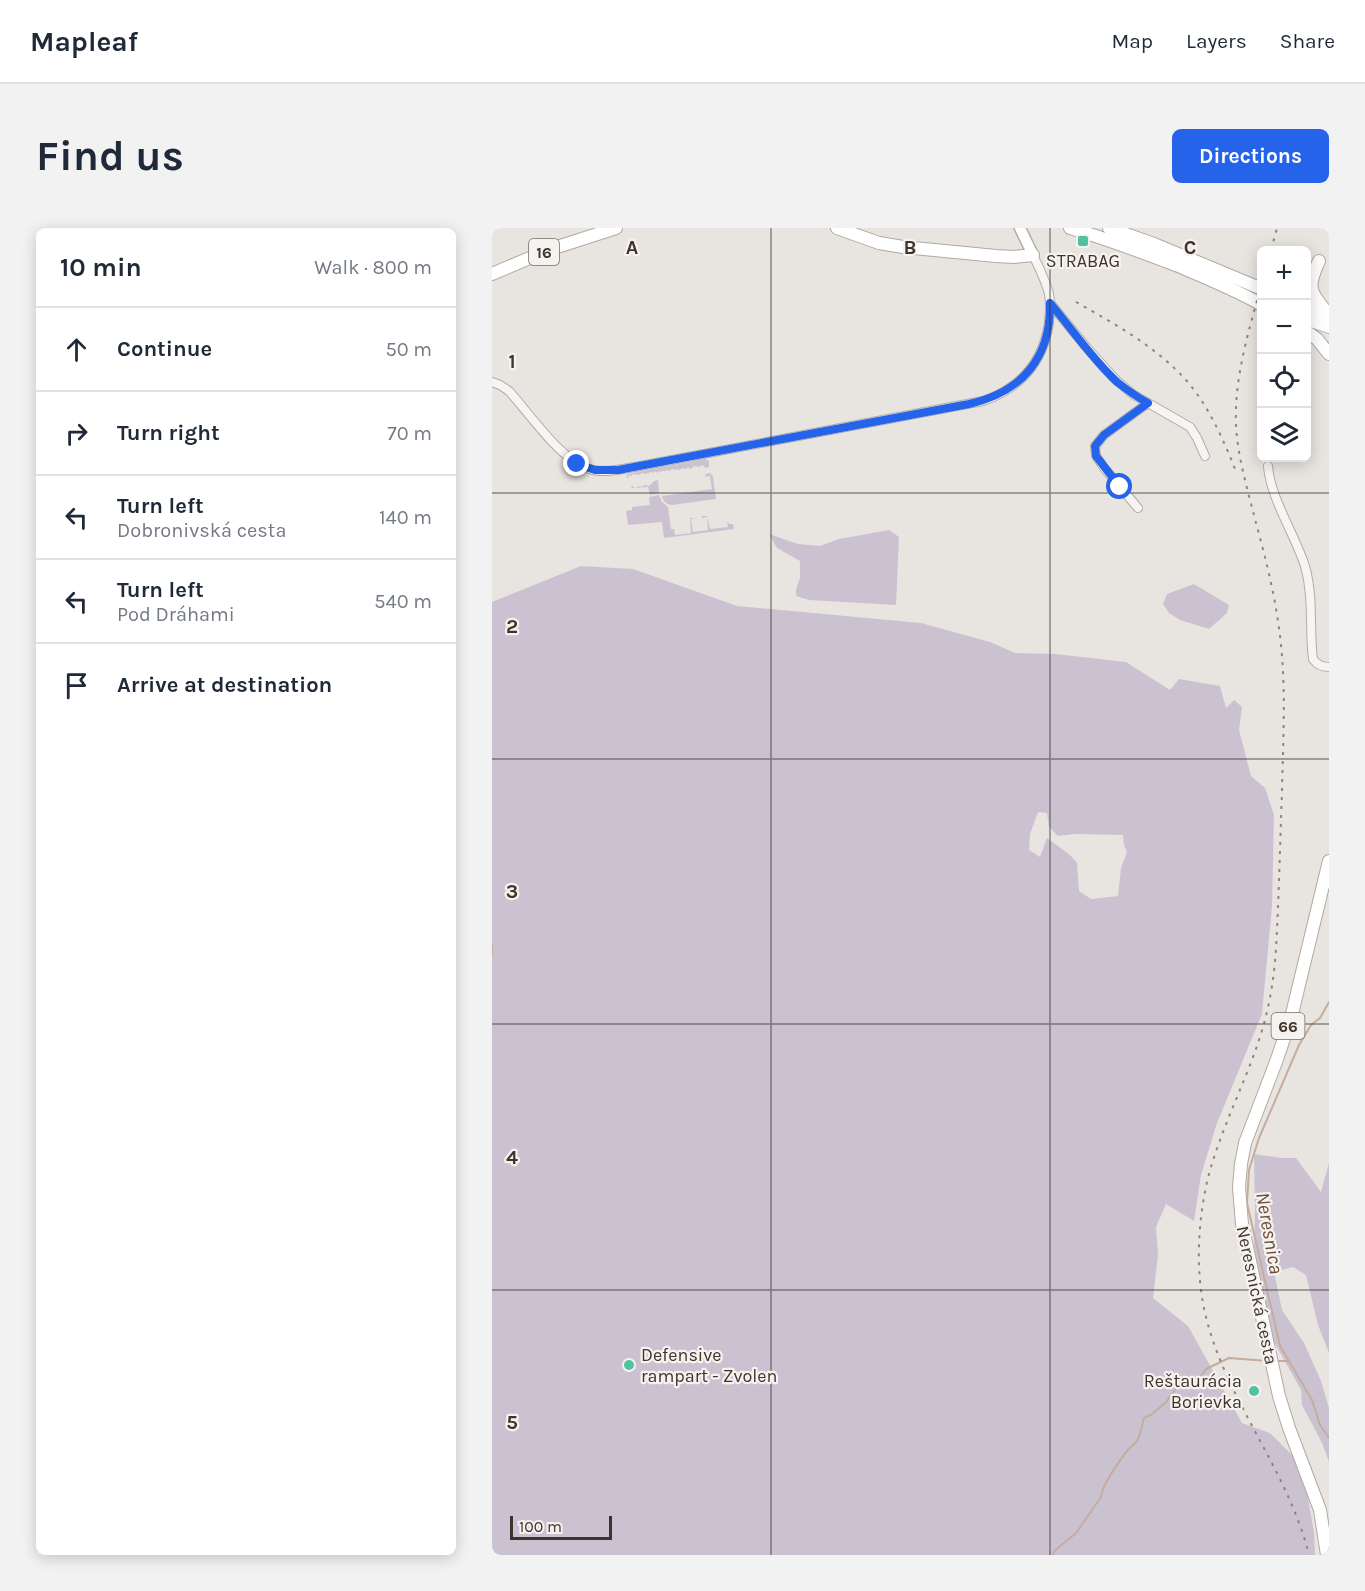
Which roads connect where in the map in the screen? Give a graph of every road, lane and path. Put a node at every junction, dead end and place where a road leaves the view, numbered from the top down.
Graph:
1 (616, 228) edge
2 (837, 228) edge
3 (872, 228) edge
4 (1070, 228) edge
5 (1109, 228) edge
6 (1132, 228) edge
7 (1021, 229) edge
8 (889, 244) junction
9 (1154, 244) junction
10 (1033, 255) junction
11 (1324, 258) edge
12 (1311, 266) edge
13 (492, 274) edge
14 (1257, 287) edge
15 (1257, 300) edge
16 (1050, 303) junction
17 (1311, 309) edge
18 (1329, 315) edge
19 (1311, 321) edge
20 (1329, 327) edge
21 (1311, 335) edge
22 (1329, 354) edge
23 (492, 382) edge
24 (1148, 403) junction
25 (1205, 456) dead end
26 (1268, 465) dead end
27 (1138, 507) dead end
28 (1329, 667) edge
29 (1329, 861) edge
30 (1327, 1555) edge

1 - 13 main road, 16
2 - 8 main road
3 - 8 main road
4 - 15 main road
5 - 9 main road
6 - 9 main road
7 - 10 street
8 - 10 main road
9 - 14 main road
10 - 16 street
11 - 12 main road
11 - 18 main road
16 - 23 street
16 - 24 street
17 - 18 main road
19 - 20 main road
21 - 22 main road
24 - 25 street
24 - 27 street
26 - 28 street
29 - 30 main road, Neresnická cesta / 66

